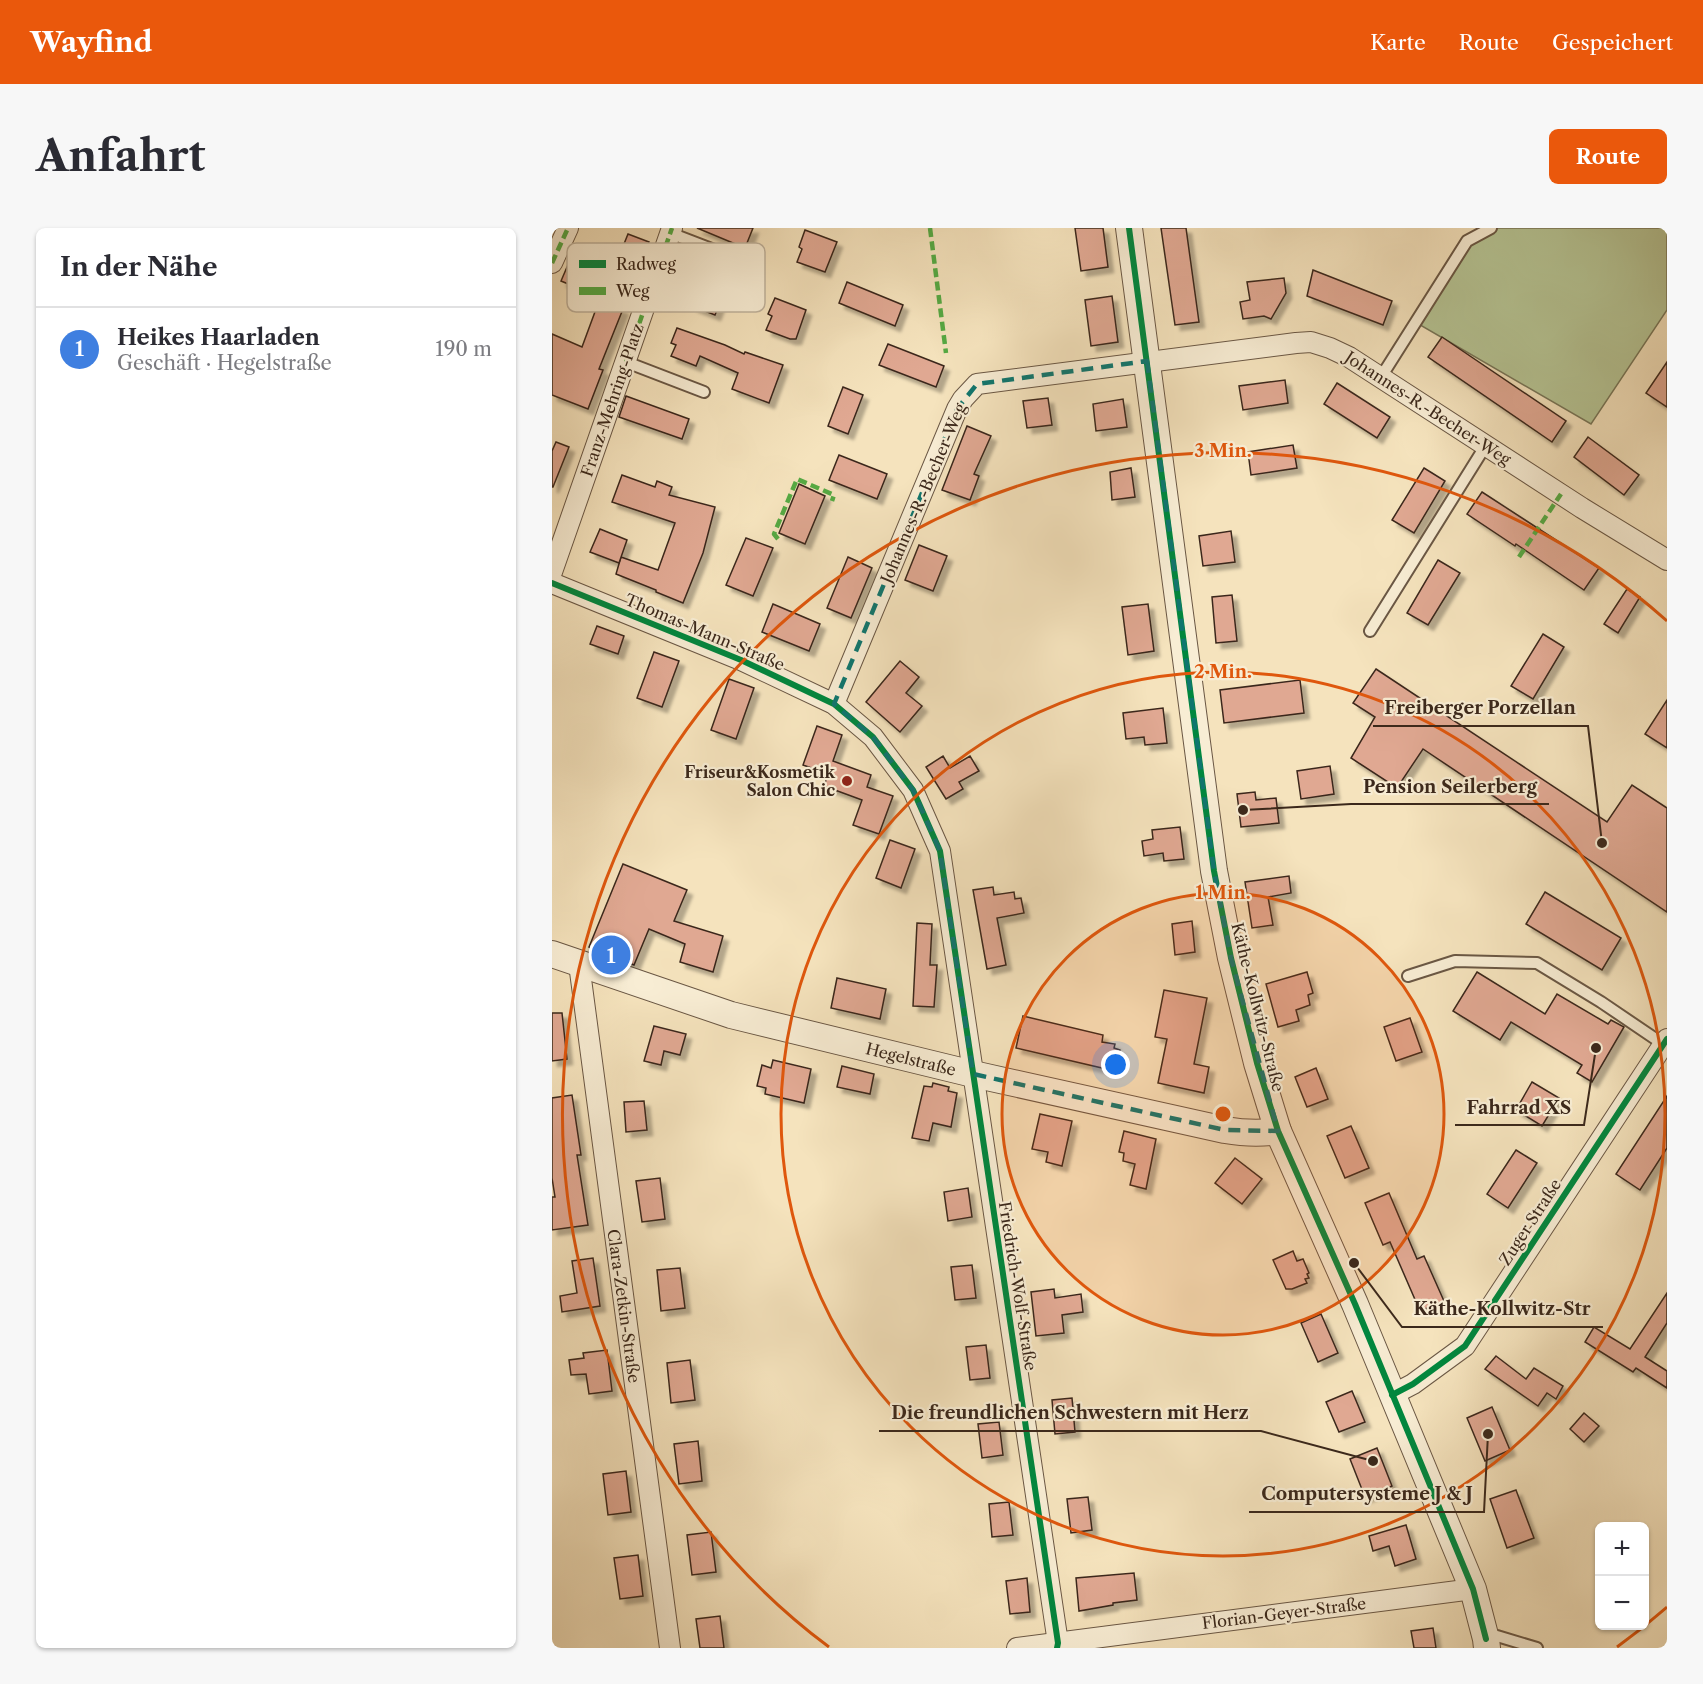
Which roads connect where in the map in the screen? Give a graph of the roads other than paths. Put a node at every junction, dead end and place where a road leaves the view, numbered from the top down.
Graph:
1 (568, 228) edge
2 (1129, 228) edge
3 (1491, 228) edge
4 (671, 230) edge
5 (702, 243) edge
6 (552, 263) edge
7 (643, 312) edge
8 (1147, 361) junction
9 (626, 362) junction
10 (1381, 377) junction
11 (704, 392) dead end
12 (1486, 445) junction
13 (1667, 560) edge
14 (552, 572) edge
15 (552, 583) edge
16 (1370, 630) dead end
17 (834, 704) junction
18 (552, 954) edge
19 (579, 964) junction
20 (1408, 976) dead end
21 (1665, 1041) edge
22 (973, 1074) junction
23 (1278, 1131) junction
24 (1392, 1395) junction
25 (1473, 1589) junction
26 (1487, 1643) edge
27 (1058, 1646) edge
28 (670, 1648) edge
29 (1017, 1648) edge
30 (1537, 1648) edge

1 - 6 street
2 - 8 street, Käthe-Kollwitz-Straße
3 - 10 lane
4 - 5 lane
7 - 9 street, Franz-Mehring-Platz
8 - 10 street, Johannes-R.-Becher-Weg
8 - 17 street, Johannes-R.-Becher-Weg
8 - 23 street, Käthe-Kollwitz-Straße
9 - 11 lane
9 - 14 street, Franz-Mehring-Platz
10 - 12 street, Johannes-R.-Becher-Weg
12 - 13 street, Johannes-R.-Becher-Weg
12 - 16 lane
15 - 17 street, Thomas-Mann-Straße
17 - 22 street, Thomas-Mann-Straße
18 - 19 street, Hegelstraße
19 - 22 street, Hegelstraße
19 - 28 street, Clara-Zetkin-Straße
20 - 21 lane
21 - 24 street, Zuger Straße
22 - 23 street, Hegelstraße
22 - 27 street, Friedrich-Wolf-Straße
23 - 24 street, Käthe-Kollwitz-Straße
24 - 25 street, Käthe-Kollwitz-Straße
25 - 26 street, Käthe-Kollwitz-Straße
25 - 27 street, Florian-Geyer-Straße
26 - 30 lane
27 - 29 street, Florian-Geyer-Straße

